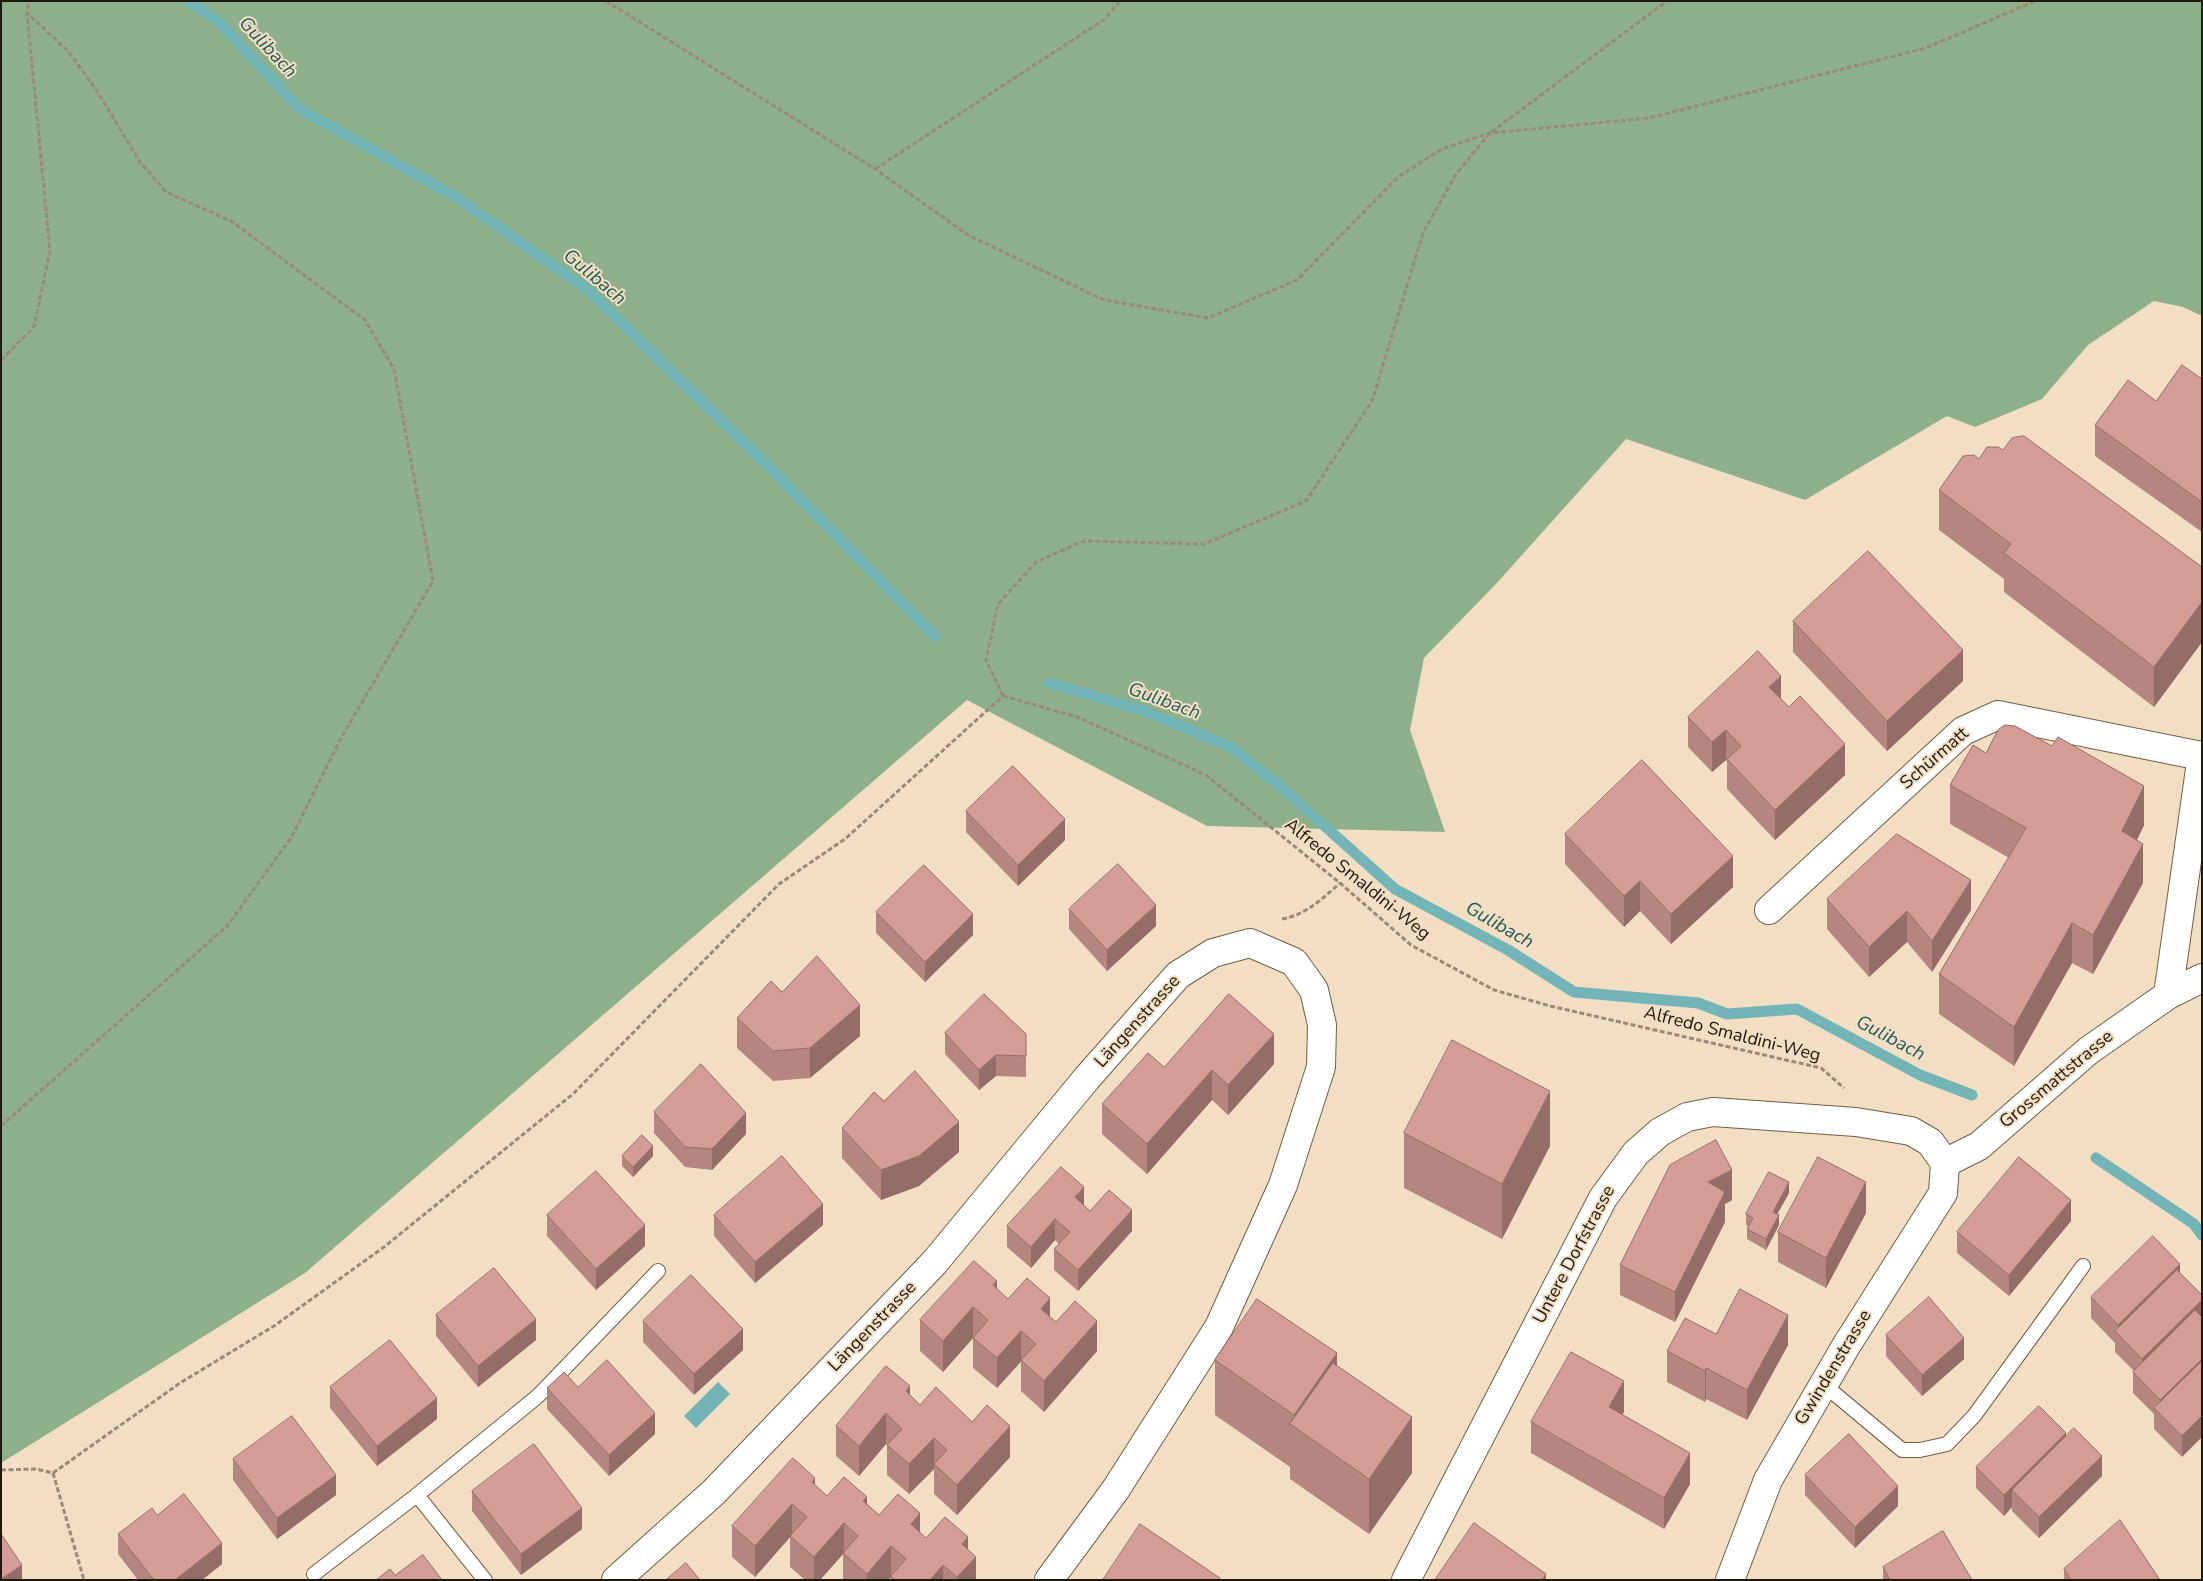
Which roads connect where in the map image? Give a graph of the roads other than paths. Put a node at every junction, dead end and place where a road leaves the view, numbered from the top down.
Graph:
1 (2201, 756) edge
2 (1770, 910) dead end
3 (2202, 978) edge
4 (2168, 994) junction
5 (1945, 1163) junction
6 (2083, 1266) dead end
7 (658, 1271) dead end
8 (1823, 1384) junction
9 (417, 1495) junction
10 (314, 1574) dead end
11 (485, 1580) edge
12 (616, 1580) edge
13 (1049, 1580) edge
14 (1406, 1580) edge
15 (1730, 1580) edge

1 - 2 street, Schürmatt
1 - 4 street
3 - 4 street, Grossmattstrasse
4 - 5 street, Grossmattstrasse
5 - 8 street, Gwindenstrasse
5 - 14 street, Untere Dorfstrasse
6 - 8 lane
7 - 9 lane
8 - 15 street, Gwindenstrasse
9 - 10 lane
9 - 11 lane
12 - 13 street, Längenstrasse

